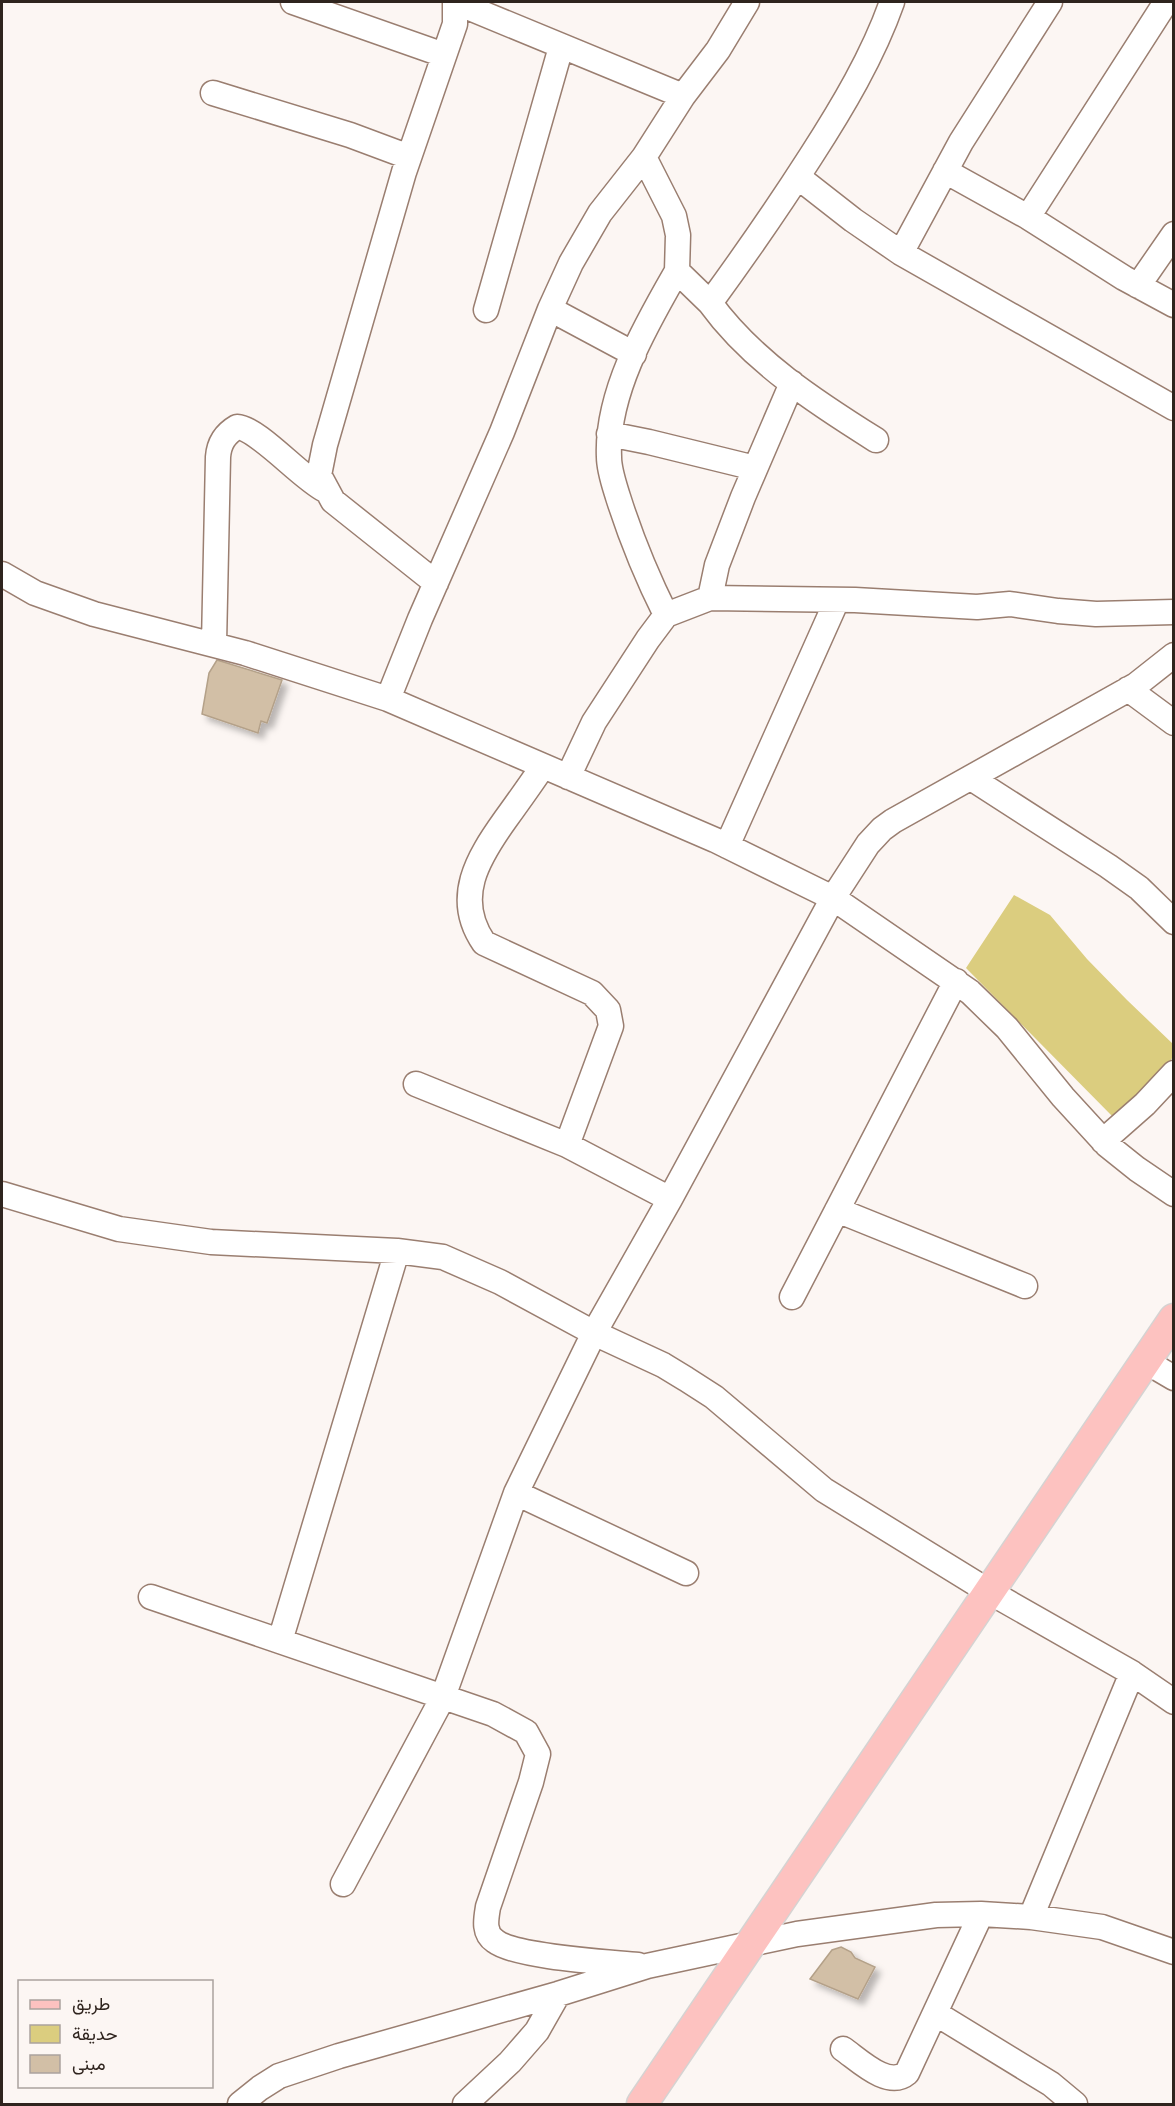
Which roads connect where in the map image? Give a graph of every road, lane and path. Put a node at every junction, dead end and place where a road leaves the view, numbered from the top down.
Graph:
1 (293, 2) edge
2 (455, 2) edge
3 (747, 2) edge
4 (892, 2) edge
5 (1050, 2) edge
6 (1166, 2) edge
7 (561, 47) junction
8 (444, 55) junction
9 (213, 93) dead end
10 (683, 96) junction
11 (409, 157) junction
12 (644, 157) junction
13 (945, 171) junction
14 (798, 177) junction
15 (1028, 217) junction
16 (1173, 234) edge
17 (901, 253) junction
18 (677, 271) junction
19 (1138, 286) junction
20 (710, 303) junction
21 (1173, 305) edge
22 (550, 309) junction
23 (486, 310) dead end
24 (634, 354) junction
25 (792, 382) junction
26 (1173, 408) edge
27 (609, 434) junction
28 (876, 441) dead end
29 (755, 468) junction
30 (325, 490) junction
31 (2, 574) edge
32 (436, 584) junction
33 (710, 598) junction
34 (837, 600) junction
35 (1173, 612) edge
36 (666, 615) junction
37 (214, 644) junction
38 (1173, 655) edge
39 (1128, 689) junction
40 (388, 699) junction
41 (1173, 723) edge
42 (543, 766) junction
43 (568, 777) junction
44 (971, 778) junction
45 (727, 846) junction
46 (833, 898) junction
47 (1171, 912) edge
48 (956, 981) junction
49 (1173, 1072) edge
50 (416, 1084) dead end
51 (1103, 1141) junction
52 (567, 1145) junction
53 (2, 1194) edge
54 (1173, 1194) edge
55 (670, 1199) junction
56 (837, 1210) junction
57 (397, 1251) junction
58 (1025, 1286) dead end
59 (792, 1297) dead end
60 (1173, 1319) edge
61 (594, 1333) junction
62 (1145, 1361) junction
63 (1173, 1378) edge
64 (516, 1493) junction
65 (686, 1573) dead end
66 (988, 1591) junction
67 (151, 1597) dead end
68 (280, 1641) junction
69 (1131, 1673) junction
70 (444, 1697) junction
71 (1173, 1698) edge
72 (343, 1884) dead end
73 (981, 1914) junction
74 (1031, 1917) junction
75 (751, 1943) junction
76 (1173, 1952) edge
77 (647, 1966) junction
78 (558, 1994) junction
79 (935, 2013) junction
80 (843, 2049) dead end
81 (240, 2104) edge
82 (465, 2104) edge
83 (642, 2104) edge
84 (1076, 2104) edge

1 - 8 street
2 - 7 street
2 - 8 street
3 - 10 street
4 - 14 street
5 - 13 street
6 - 15 street
7 - 10 street
7 - 23 street
8 - 11 street
9 - 11 street
10 - 12 street
11 - 30 street
12 - 18 street
12 - 22 street
13 - 15 street
13 - 17 street
14 - 17 street
14 - 20 street
15 - 19 street
16 - 19 street
17 - 26 street
18 - 20 street
18 - 24 street
19 - 21 street
20 - 25 street
22 - 24 street
22 - 32 street
24 - 27 street
25 - 28 street
25 - 29 street
27 - 29 street
27 - 36 street
29 - 33 street
30 - 32 street
30 - 37 street
31 - 37 street
32 - 40 street
33 - 34 street
33 - 36 street
34 - 35 street
34 - 45 street
36 - 43 street
37 - 40 street
38 - 39 street
39 - 41 street
39 - 44 street
40 - 42 street
42 - 43 street
42 - 52 street
43 - 45 street
44 - 46 street
44 - 47 street
45 - 46 street
46 - 48 street
46 - 55 street
48 - 51 street
48 - 56 street
49 - 51 street
50 - 52 street
51 - 54 street
52 - 55 street
53 - 57 street
55 - 61 street
56 - 58 street
56 - 59 street
57 - 61 street
57 - 68 street
60 - 62 main road
61 - 64 street
61 - 66 street
62 - 63 street
62 - 66 main road
64 - 65 street
64 - 70 street
66 - 69 street
66 - 75 main road
67 - 68 street
68 - 70 street
69 - 71 street
69 - 74 street
70 - 72 street
70 - 77 street
73 - 74 street
73 - 75 street
73 - 79 street
74 - 76 street
75 - 77 street
75 - 83 main road
77 - 78 street
78 - 81 street
78 - 82 street
79 - 80 street
79 - 84 street

